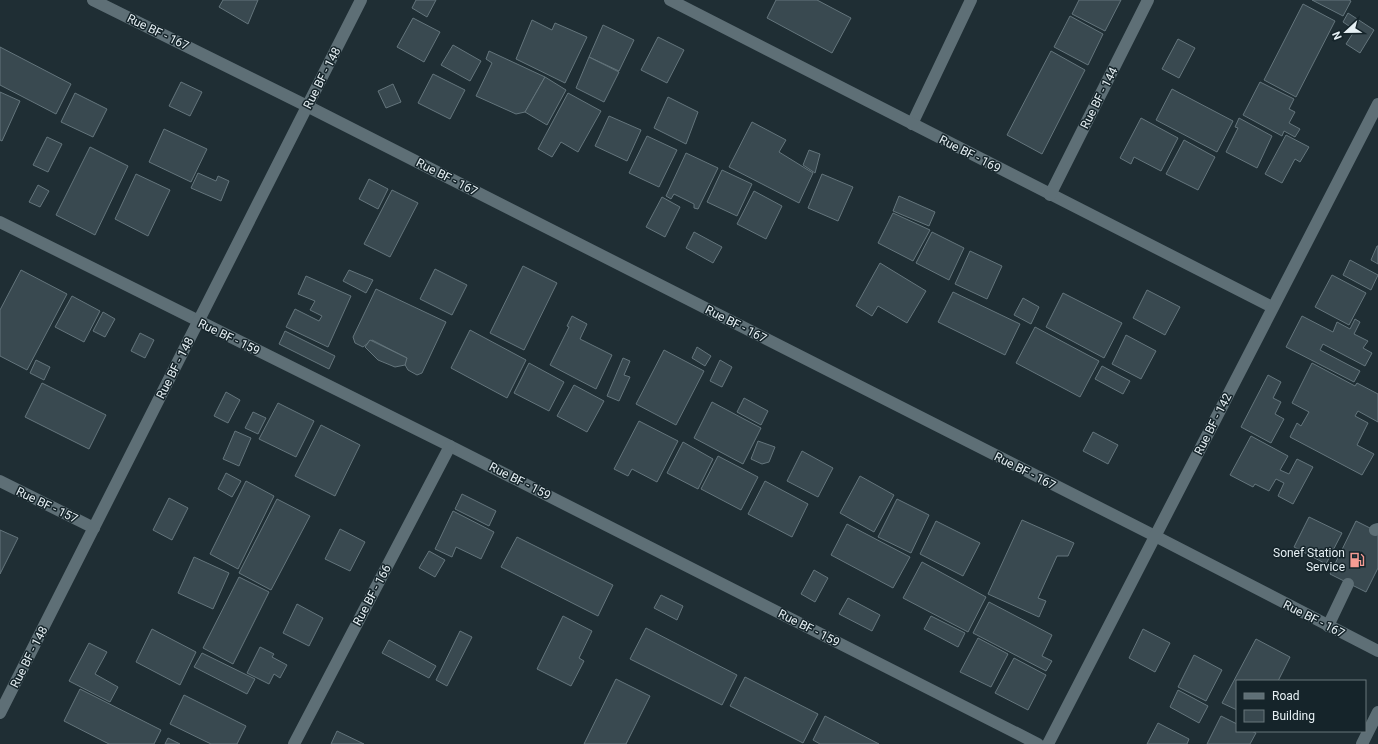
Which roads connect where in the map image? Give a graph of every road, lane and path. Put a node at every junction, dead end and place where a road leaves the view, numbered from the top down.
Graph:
1 (93, 0) edge
2 (361, 0) edge
3 (670, 0) edge
4 (971, 0) edge
5 (1148, 0) edge
6 (1378, 104) edge
7 (307, 106) junction
8 (912, 124) junction
9 (1050, 195) junction
10 (0, 222) edge
11 (1272, 307) junction
12 (198, 322) junction
13 (450, 446) junction
14 (0, 481) edge
15 (94, 528) junction
16 (1155, 536) junction
17 (1348, 584) dead end
18 (1328, 626) junction
19 (1378, 651) edge
20 (1378, 712) edge
21 (0, 714) edge
22 (294, 744) edge
23 (1038, 744) edge
24 (1048, 744) edge
25 (1362, 744) edge

1 - 7 street, Rue BF - 167
2 - 7 street, Rue BF - 148
3 - 8 street, Rue BF - 169
4 - 8 street
5 - 9 street, Rue BF - 144
6 - 11 street, Rue BF - 142
7 - 12 street, Rue BF - 148
7 - 16 street, Rue BF - 167
8 - 9 street, Rue BF - 169
9 - 11 street, Rue BF - 169
10 - 12 street, Rue BF - 159
11 - 16 street, Rue BF - 142
12 - 13 street, Rue BF - 159
12 - 15 street, Rue BF - 148
13 - 22 street, Rue BF - 166
13 - 23 street, Rue BF - 159
14 - 15 street, Rue BF - 157
15 - 21 street, Rue BF - 148
16 - 18 street, Rue BF - 167
16 - 24 street, Rue BF - 142
17 - 18 street
18 - 19 street, Rue BF - 167
20 - 25 street

